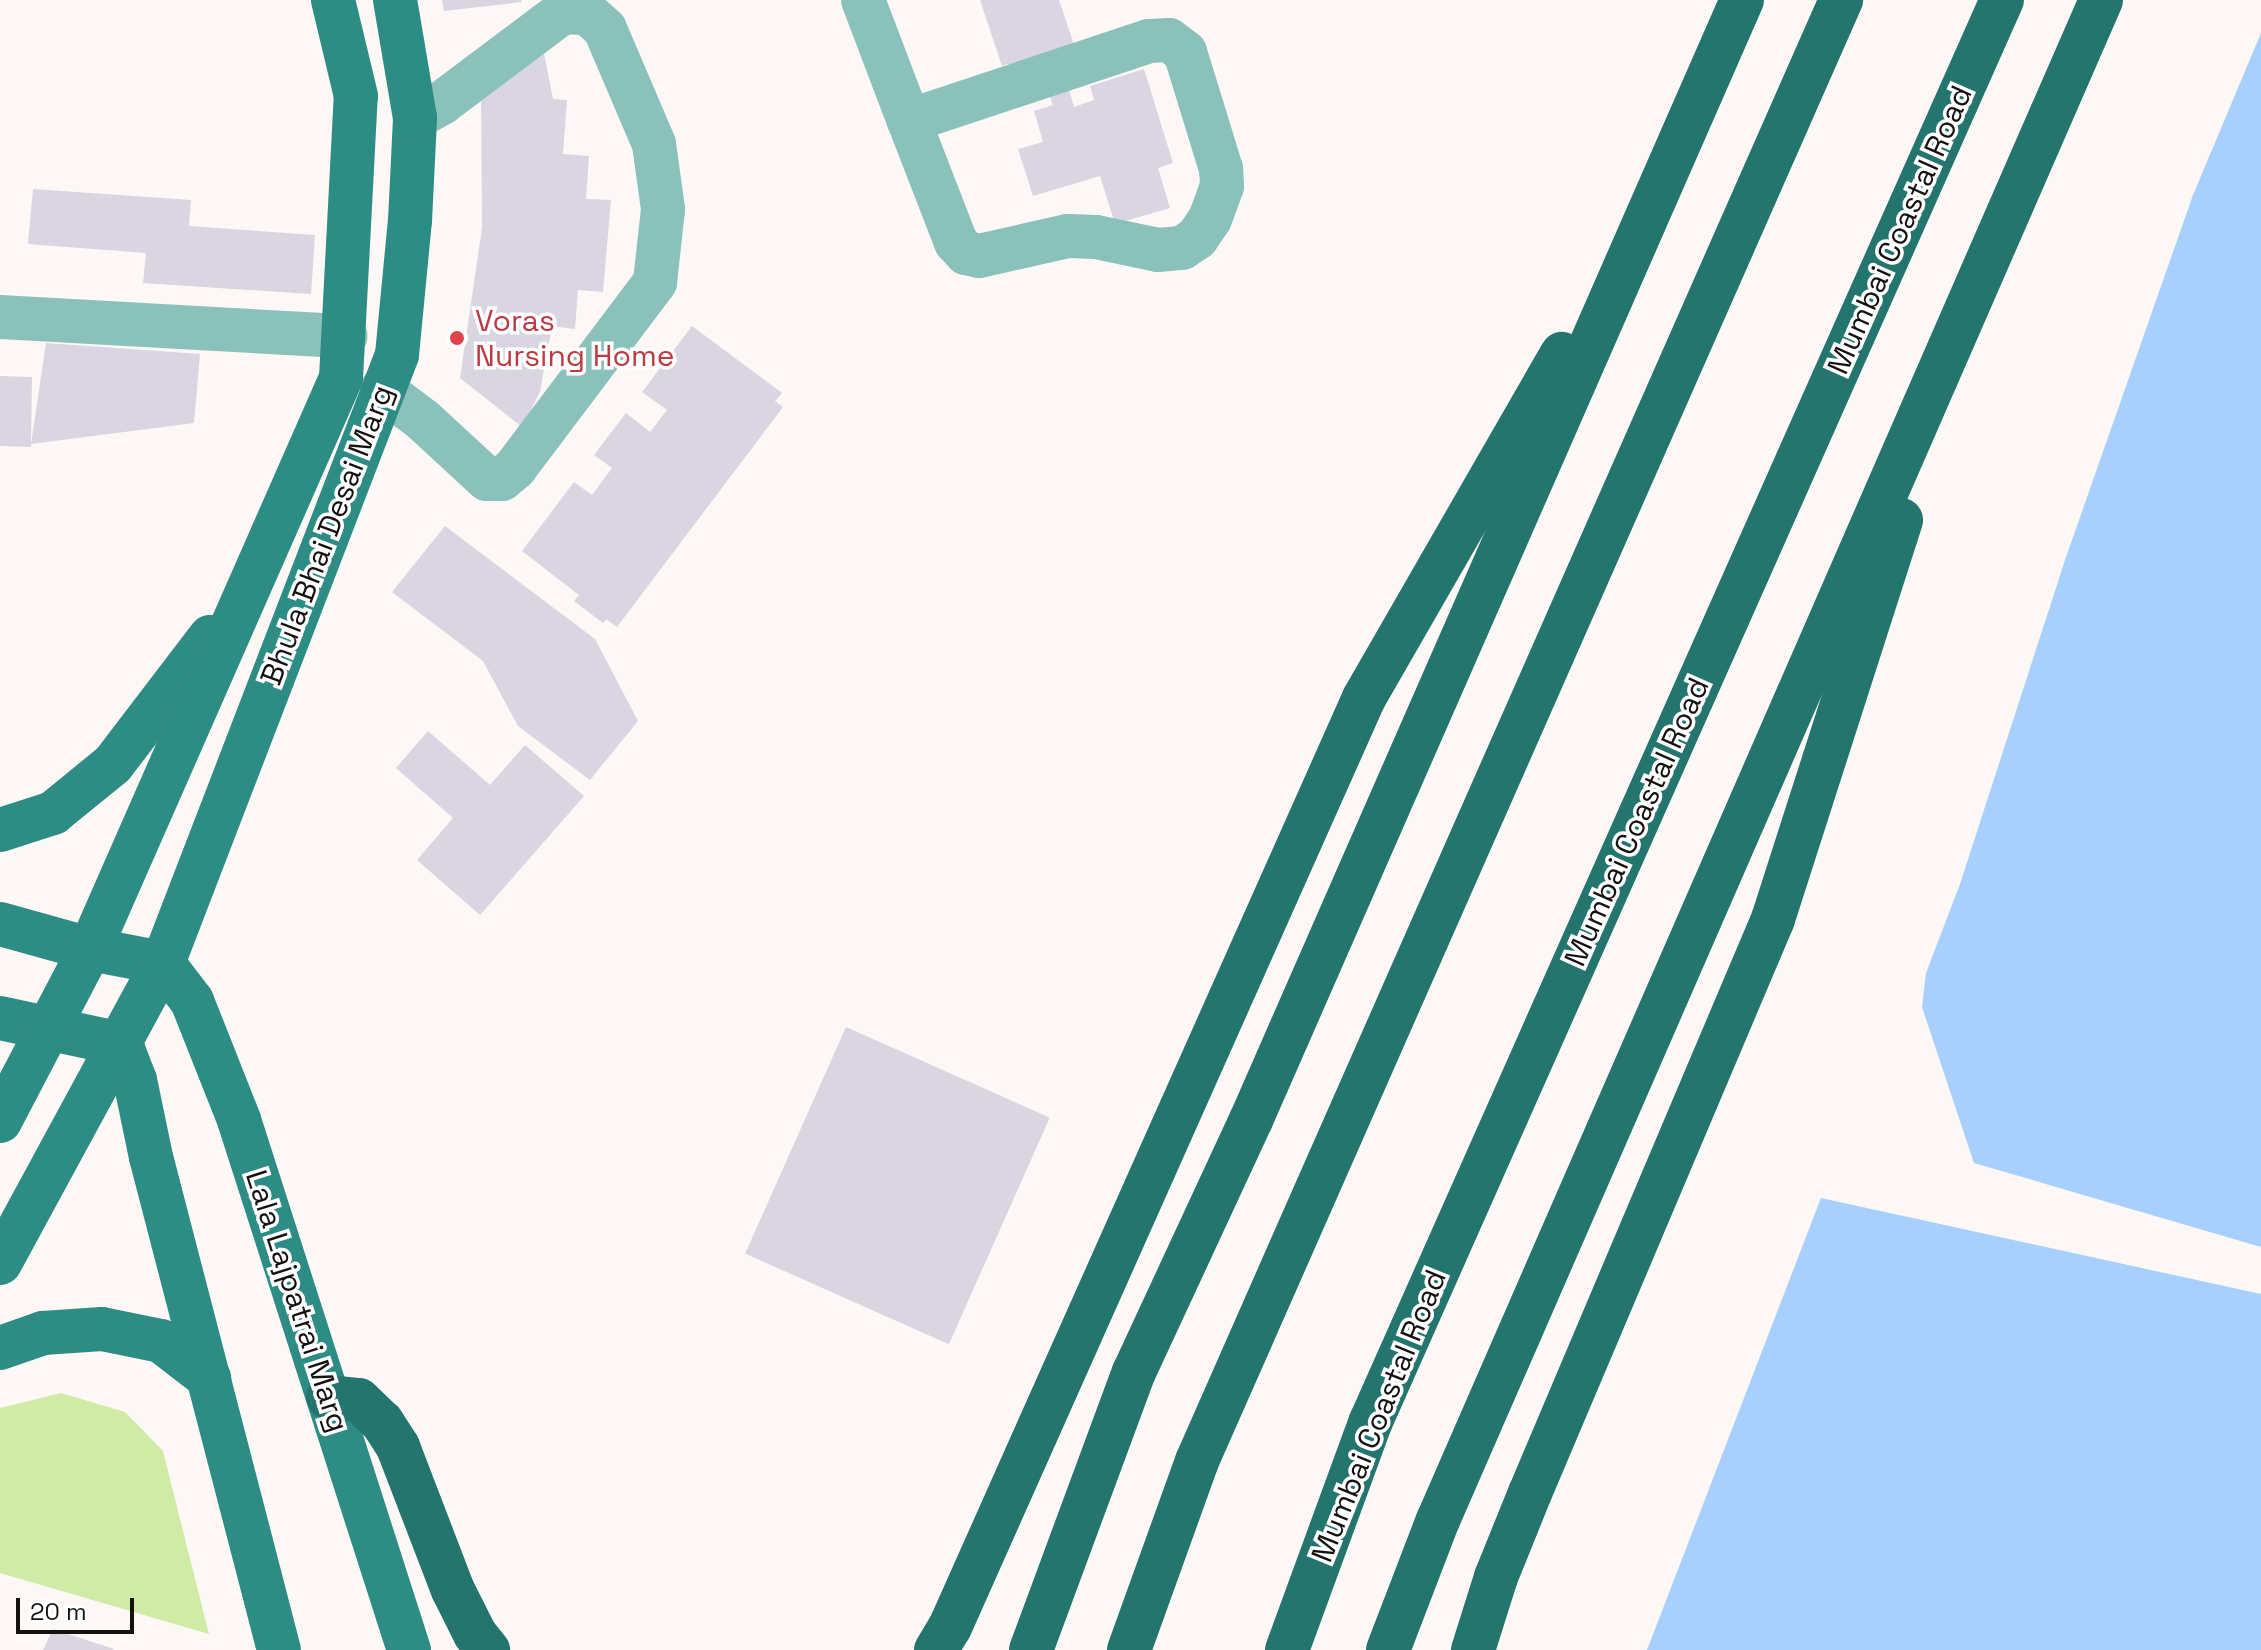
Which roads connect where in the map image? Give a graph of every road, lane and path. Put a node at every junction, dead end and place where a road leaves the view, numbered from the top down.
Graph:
1 (333, 0) edge
2 (395, 0) edge
3 (863, 0) edge
4 (1742, 0) edge
5 (1841, 0) edge
6 (2002, 0) edge
7 (2101, 0) edge
8 (415, 118) junction
9 (909, 121) junction
10 (1656, 197) junction
11 (1967, 309) junction
12 (0, 317) edge
13 (345, 336) junction
14 (382, 389) junction
15 (256, 578) junction
16 (0, 830) edge
17 (0, 924) edge
18 (90, 949) junction
19 (163, 963) junction
20 (0, 1018) edge
21 (50, 1031) junction
22 (121, 1044) junction
23 (0, 1121) edge
24 (0, 1263) edge
25 (0, 1348) edge
26 (209, 1378) junction
27 (328, 1397) junction
28 (279, 1650) edge
29 (409, 1650) edge
30 (488, 1650) edge
31 (936, 1650) edge
32 (1031, 1650) edge
33 (1129, 1650) edge
34 (1287, 1650) edge
35 (1388, 1650) edge
36 (1473, 1650) edge

1 - 13 main road, Bhula Bhai Desai Marg
2 - 8 main road, Bhula Bhai Desai Marg
3 - 9 street
4 - 10 highway
5 - 33 highway
6 - 34 highway, Mumbai Coastal Road
7 - 11 highway
8 - 14 main road, Bhula Bhai Desai Marg
8 - 14 street
9 - 9 street
10 - 31 highway
10 - 32 highway
11 - 35 highway
11 - 36 highway
12 - 13 street
13 - 15 main road, Bhula Bhai Desai Marg
14 - 19 main road, Bhula Bhai Desai Marg
15 - 16 main road
15 - 18 main road, Bhula Bhai Desai Marg
17 - 18 main road
18 - 19 main road
18 - 21 main road, Bhula Bhai Desai Marg
19 - 22 main road, Bhula Bhai Desai Marg
19 - 27 main road, Lala Lajpatrai Marg
20 - 21 main road
21 - 22 main road
21 - 23 main road, Bhula Bhai Desai Marg
22 - 24 main road, Bhula Bhai Desai Marg
22 - 26 main road
25 - 26 main road
26 - 28 main road
27 - 29 main road, Lala Lajpatrai Marg
27 - 30 highway

